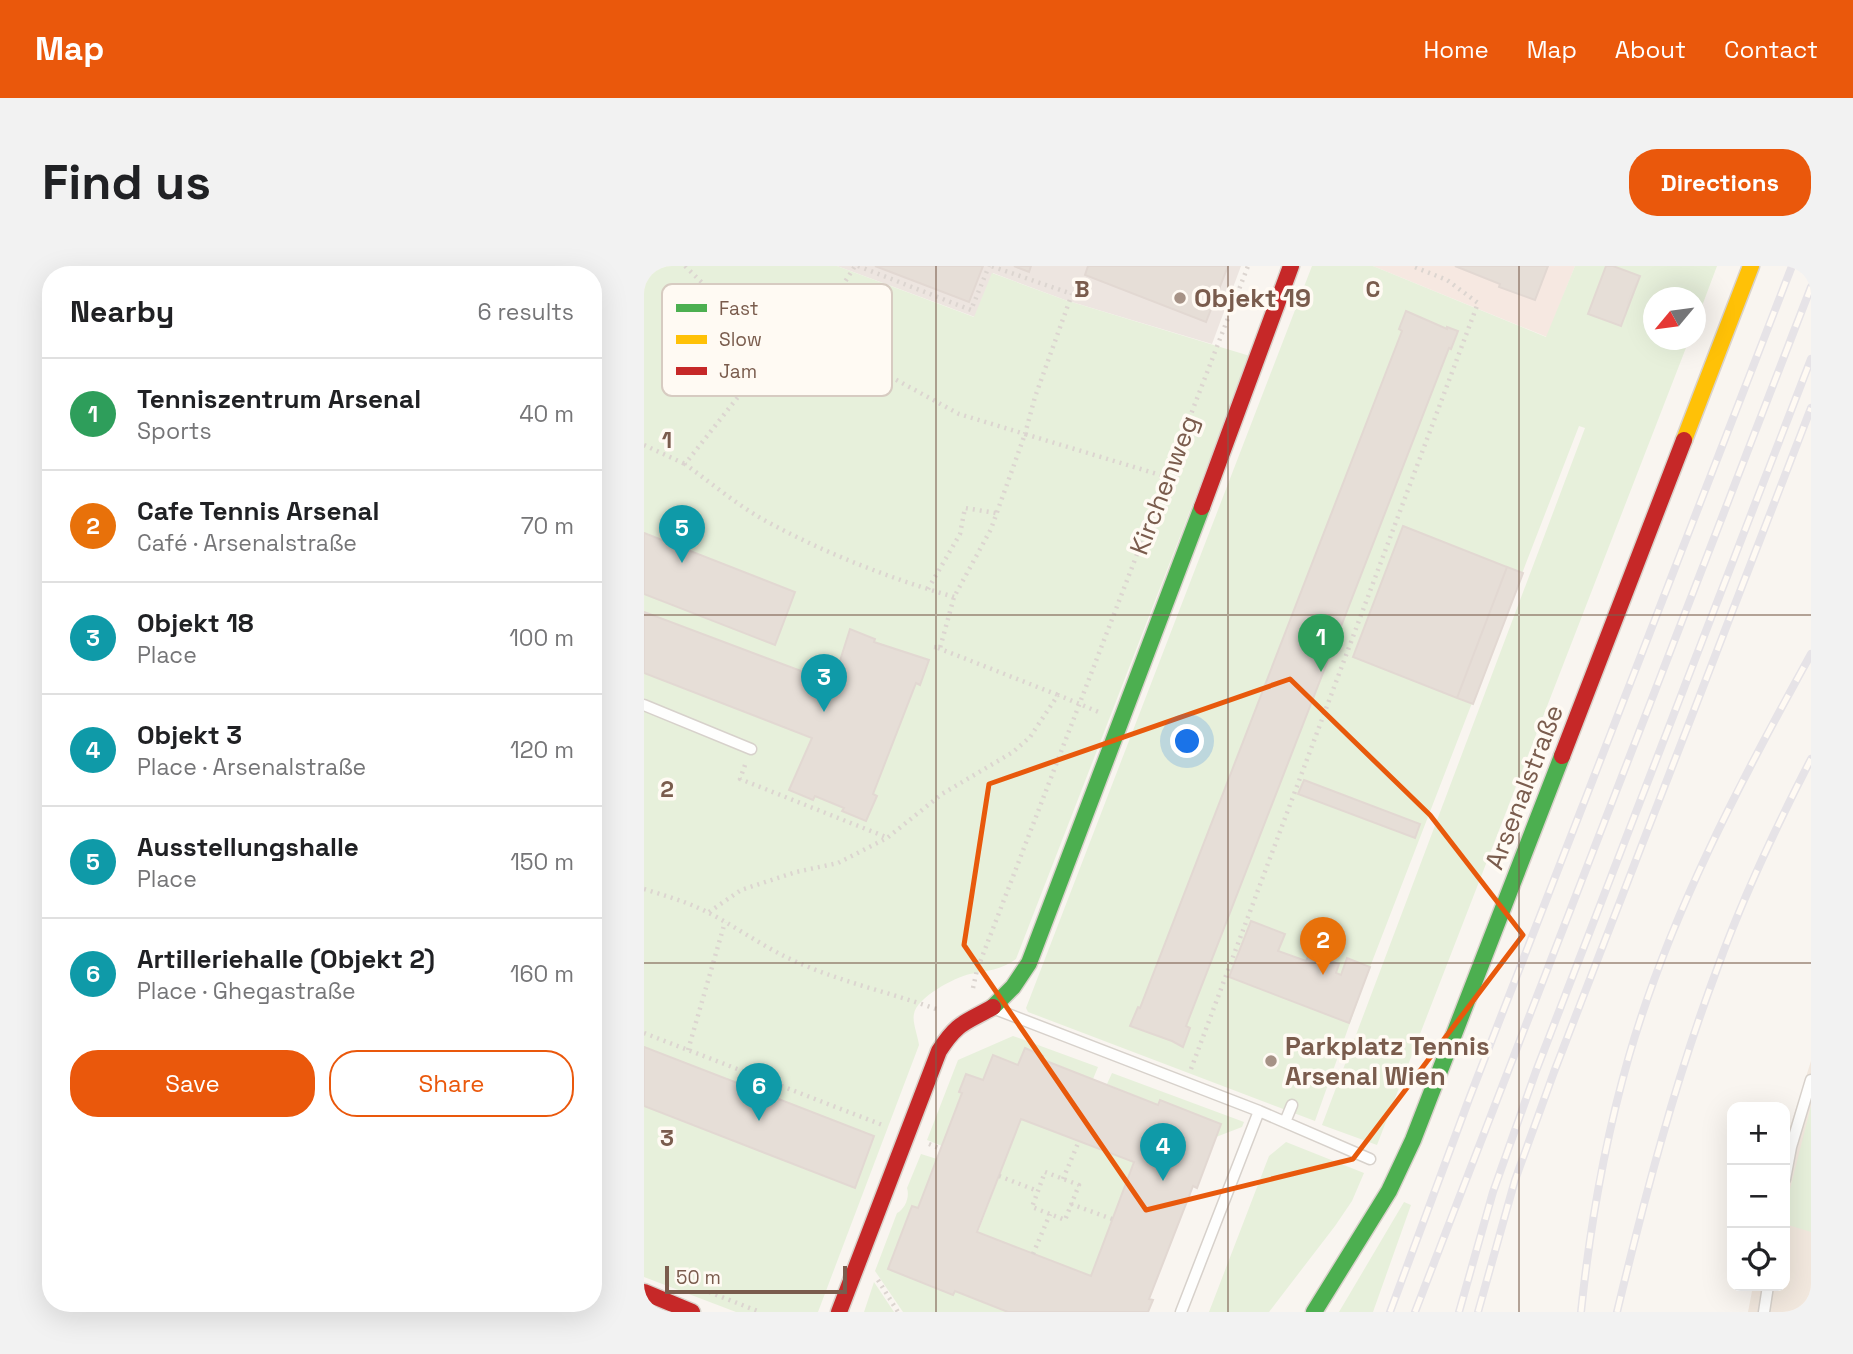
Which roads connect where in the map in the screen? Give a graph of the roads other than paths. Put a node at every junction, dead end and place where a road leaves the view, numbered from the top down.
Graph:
1 (1291, 266) edge
2 (1751, 266) edge
3 (644, 705) edge
4 (751, 749) road end
5 (992, 1008) junction
6 (1811, 1080) edge
7 (1292, 1105) dead end
8 (1259, 1111) junction
9 (1285, 1122) junction
10 (1370, 1159) dead end
11 (1788, 1165) edge
12 (1767, 1291) edge
13 (644, 1292) edge
14 (692, 1312) edge
15 (839, 1312) edge
16 (1181, 1312) edge
17 (1314, 1312) edge
18 (1764, 1312) edge

1 - 5 street
2 - 17 street, Arsenalstraße
3 - 4 lane
5 - 8 lane
5 - 15 street
6 - 11 lane
7 - 9 lane
8 - 9 lane
8 - 16 lane
9 - 10 lane
12 - 18 lane
13 - 14 street

